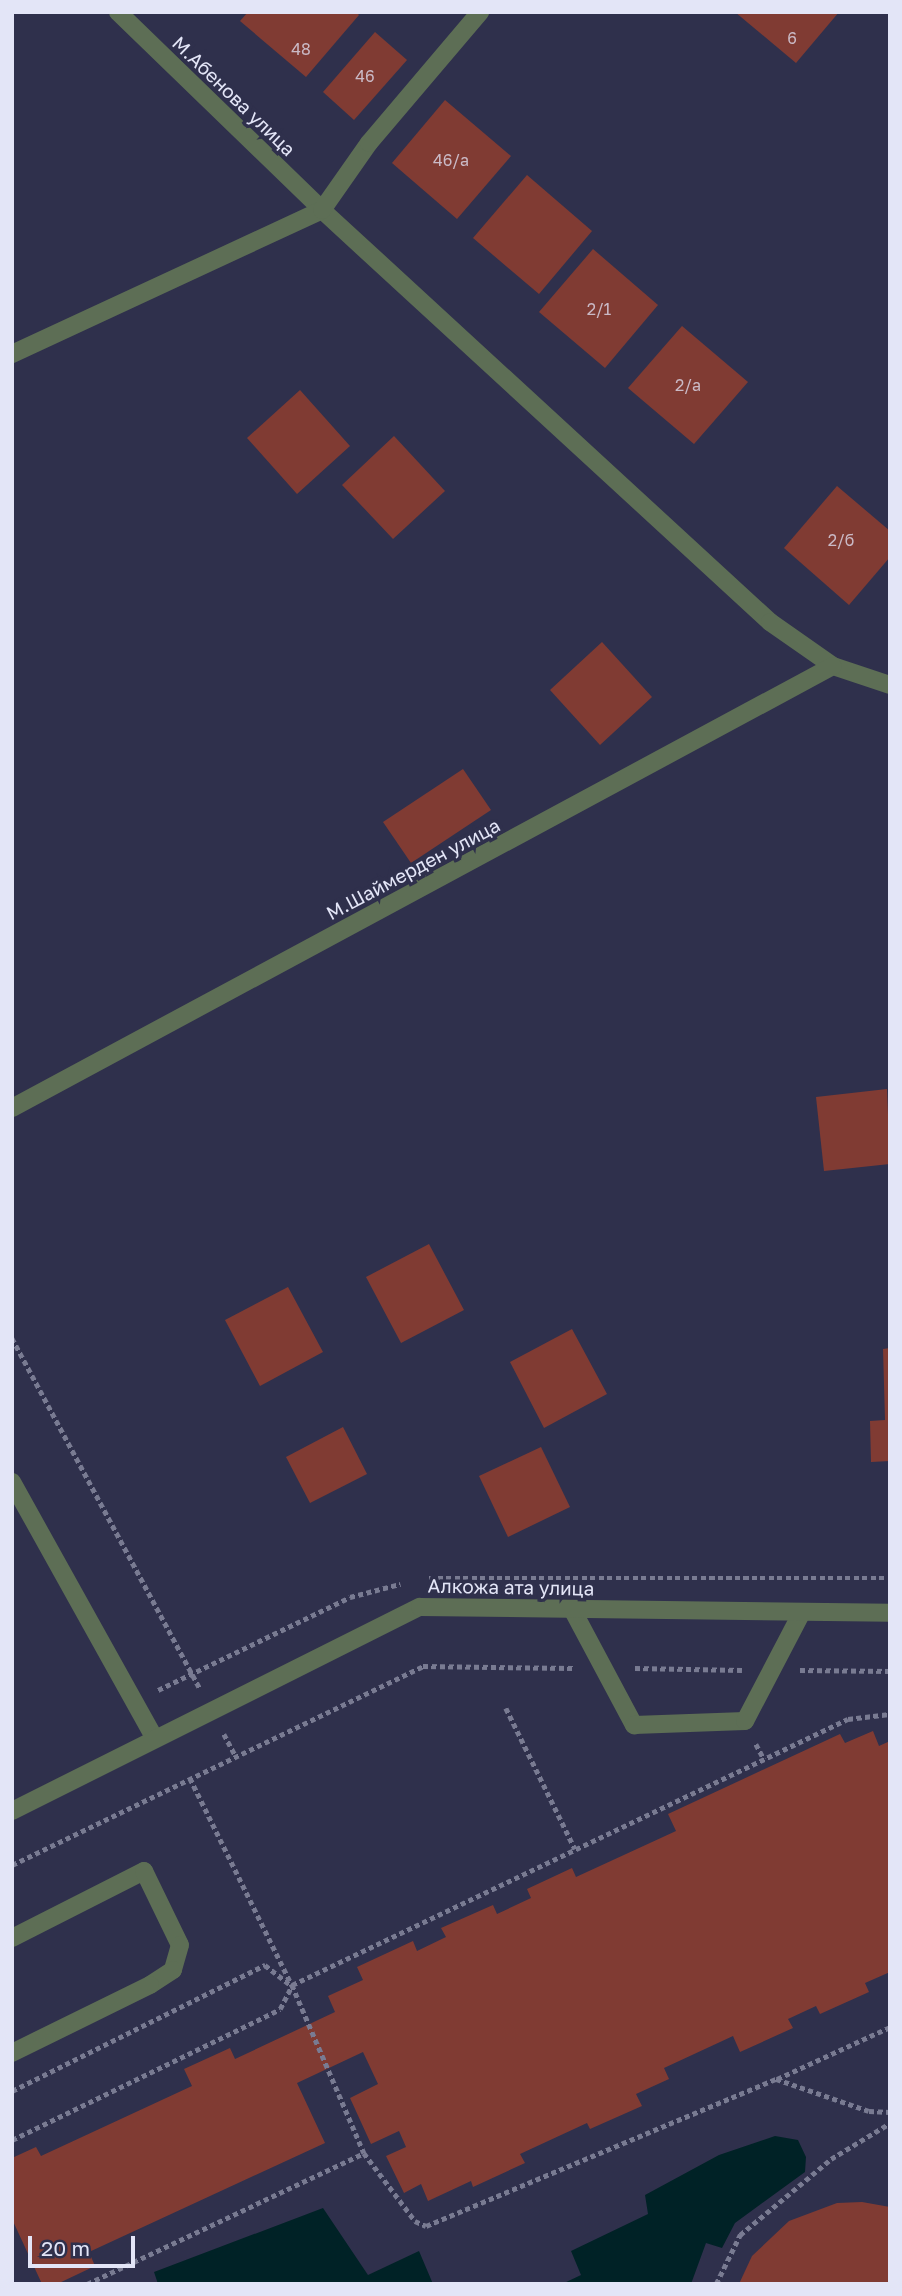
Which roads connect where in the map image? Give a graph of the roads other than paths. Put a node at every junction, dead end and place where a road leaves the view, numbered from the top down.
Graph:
1 (118, 12) edge
2 (480, 12) edge
3 (322, 210) junction
4 (12, 354) edge
5 (833, 666) junction
6 (890, 685) edge
7 (12, 1108) edge
8 (12, 1482) edge
9 (572, 1609) junction
10 (802, 1612) junction
11 (890, 1613) edge
12 (155, 1739) junction
13 (12, 1811) edge
14 (12, 1938) edge
15 (12, 2053) edge

1 - 3 street, М.Абенова улица
2 - 3 street
3 - 4 street
3 - 5 street, М.Абенова улица
5 - 6 street, М.Абенова улица
5 - 7 street, М.Шаймерден улица
8 - 12 street
9 - 10 street, Алкожа ата улица
9 - 10 street
9 - 12 street, Алкожа ата улица
10 - 11 street, Алкожа ата улица
12 - 13 street, Алкожа ата улица
14 - 15 street

